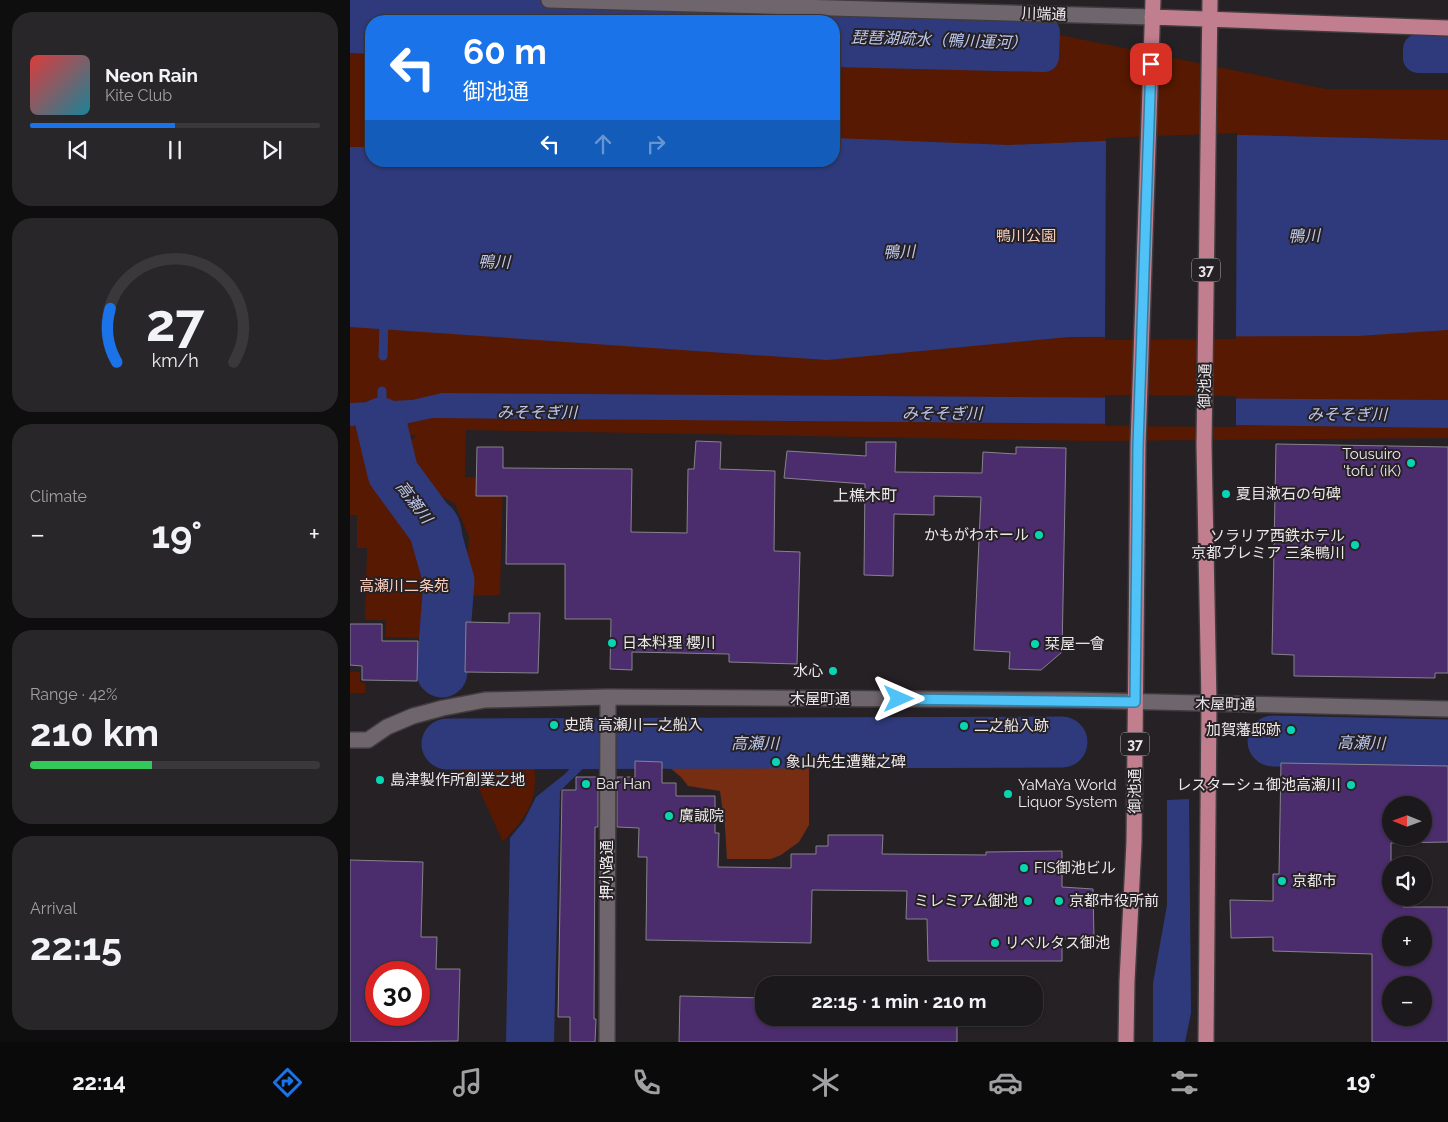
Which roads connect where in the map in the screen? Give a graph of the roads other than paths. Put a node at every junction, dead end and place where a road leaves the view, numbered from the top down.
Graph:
1 (549, 0) edge
2 (1153, 0) edge
3 (1210, 0) edge
4 (1152, 18) junction
5 (1209, 19) junction
6 (1448, 28) edge
7 (608, 697) junction
8 (1135, 702) junction
9 (1209, 703) junction
10 (1448, 709) edge
11 (350, 740) edge
12 (607, 1042) edge
13 (1126, 1042) edge
14 (1206, 1042) edge

1 - 4 street, 川端通
2 - 4 main road, 御池通 / 37
3 - 5 main road, 御池通 / 37
4 - 5 main road, 川端通
4 - 8 main road, 御池通 / 37
5 - 6 main road, 川端通
5 - 9 main road, 御池通 / 37
7 - 8 street, 木屋町通
7 - 11 street, 木屋町通
7 - 12 street, 押小路通
8 - 9 street, 木屋町通
8 - 13 main road, 御池通 / 37
9 - 10 street, 木屋町通
9 - 14 main road, 御池通 / 37

